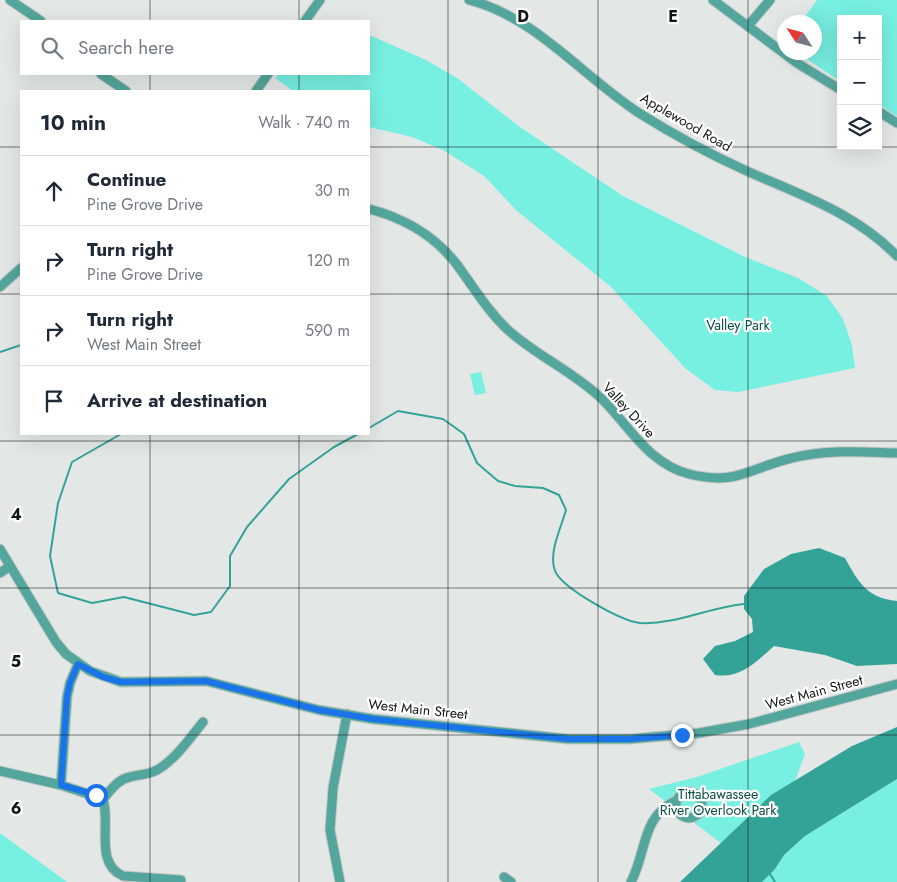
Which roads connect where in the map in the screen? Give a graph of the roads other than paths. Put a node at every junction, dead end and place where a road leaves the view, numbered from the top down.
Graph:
1 (10, 0) edge
2 (320, 0) edge
3 (469, 0) edge
4 (712, 0) edge
5 (770, 0) edge
6 (40, 20) edge
7 (306, 20) edge
8 (748, 26) junction
9 (102, 75) edge
10 (267, 75) edge
11 (837, 87) edge
12 (125, 90) edge
13 (257, 90) edge
14 (882, 114) edge
15 (897, 123) edge
16 (370, 209) edge
17 (897, 256) edge
18 (20, 269) edge
19 (0, 288) edge
20 (897, 453) edge
21 (0, 549) edge
22 (10, 566) junction
23 (0, 573) edge
24 (78, 664) junction
25 (897, 684) edge
26 (347, 714) junction
27 (203, 722) dead end
28 (0, 771) edge
29 (61, 785) junction
30 (103, 799) junction
31 (677, 800) dead end
32 (181, 880) dead end
33 (340, 882) edge
34 (631, 882) edge

1 - 6 street
2 - 7 street
3 - 17 street, Applewood Road
4 - 8 street
5 - 8 street
8 - 11 street
9 - 12 street
10 - 13 street
14 - 15 street
16 - 20 street, Valley Drive
18 - 19 street
21 - 22 street, West Main Street
22 - 23 street
22 - 24 street, West Main Street
24 - 26 street, West Main Street
24 - 29 street
25 - 26 street, West Main Street
26 - 33 street
27 - 30 street
28 - 29 street
29 - 30 street
30 - 32 street
31 - 34 street

